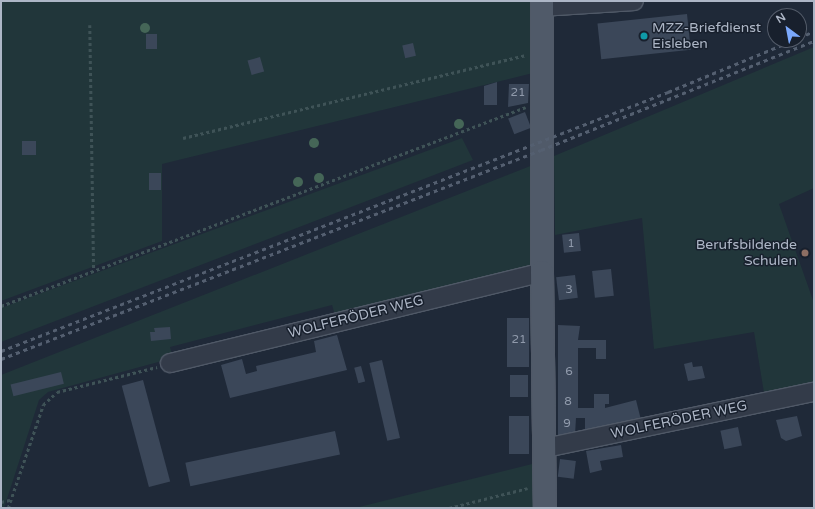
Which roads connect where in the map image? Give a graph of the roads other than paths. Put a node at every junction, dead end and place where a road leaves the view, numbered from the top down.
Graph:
1 (634, 1) edge
2 (542, 4) edge
3 (542, 272) junction
4 (170, 363) road end
5 (814, 392) edge
6 (545, 448) junction
7 (545, 508) edge

1 - 2 street
2 - 3 main road
3 - 4 street, WOLFERÖDER WEG
3 - 6 main road
5 - 6 street, WOLFERÖDER WEG
6 - 7 main road

